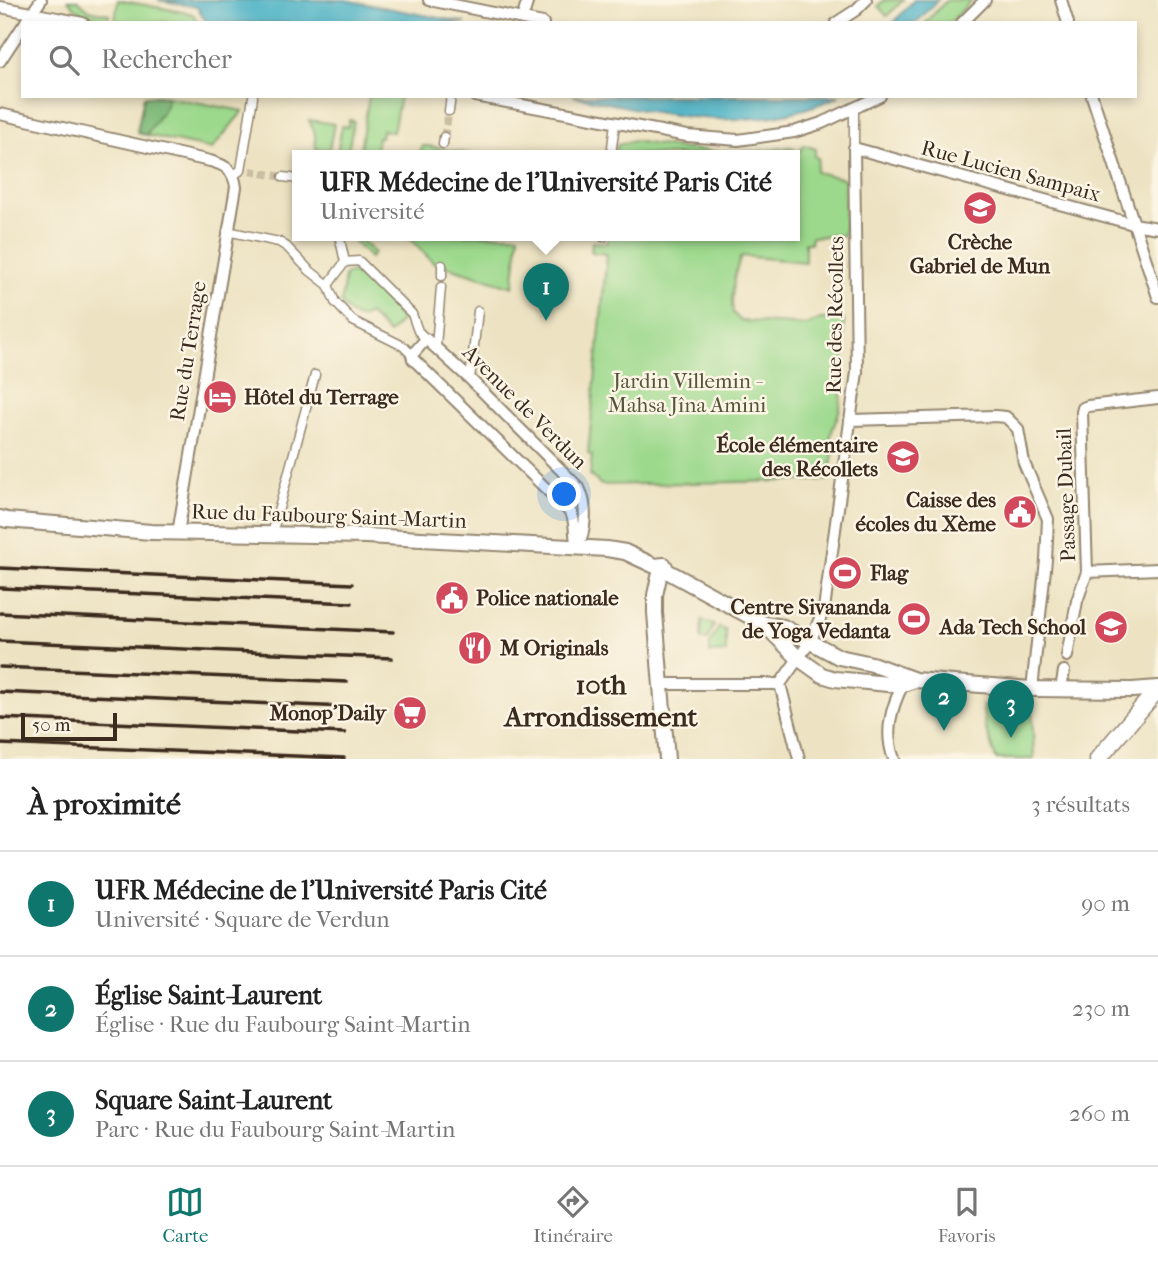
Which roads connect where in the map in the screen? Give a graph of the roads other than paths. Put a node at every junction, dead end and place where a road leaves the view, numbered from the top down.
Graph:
1 (41, 0) edge
2 (429, 0) edge
3 (528, 0) edge
4 (866, 0) edge
5 (985, 0) edge
6 (1061, 0) edge
7 (857, 5) edge
8 (0, 7) edge
9 (34, 12) junction
10 (522, 19) junction
11 (26, 21) edge
12 (74, 21) edge
13 (532, 21) edge
14 (838, 21) edge
15 (964, 21) edge
16 (1067, 21) edge
17 (21, 29) edge
18 (0, 61) edge
19 (253, 98) edge
20 (451, 98) edge
21 (485, 98) edge
22 (876, 98) edge
23 (1093, 98) edge
24 (854, 110) junction
25 (449, 111) tunnel mouth
26 (0, 114) edge
27 (615, 123) junction
28 (854, 148) junction
29 (612, 150) edge
30 (242, 172) junction
31 (283, 177) tunnel mouth
32 (292, 178) edge
33 (1133, 224) junction
34 (1158, 228) edge
35 (227, 231) junction
36 (340, 241) edge
37 (345, 262) junction
38 (442, 265) dead end
39 (442, 276) dead end
40 (328, 285) junction
41 (441, 287) dead end
42 (1158, 297) edge
43 (478, 312) dead end
44 (431, 343) junction
45 (412, 355) junction
46 (315, 375) dead end
47 (470, 379) junction
48 (1158, 398) edge
49 (850, 420) junction
50 (564, 508) junction
51 (584, 508) junction
52 (0, 518) edge
53 (178, 533) junction
54 (272, 534) junction
55 (577, 548) junction
56 (1158, 569) edge
57 (661, 571) junction
58 (1087, 572) junction
59 (764, 624) junction
60 (810, 642) junction
61 (1067, 656) dead end
62 (797, 658) junction
63 (1064, 671) dead end
64 (909, 682) junction
65 (661, 684) junction
66 (780, 684) junction
67 (1158, 688) edge
68 (1032, 689) junction
69 (1061, 690) junction
70 (667, 759) edge
71 (799, 759) edge
72 (894, 759) edge
73 (1098, 759) edge

1 - 9 street
2 - 10 street
3 - 10 street
4 - 7 street
5 - 15 street
6 - 16 street
7 - 14 street
8 - 9 street
9 - 11 street
9 - 12 street
10 - 13 street
17 - 18 street
19 - 30 street
20 - 25 street
21 - 27 street
22 - 24 street
23 - 33 street
24 - 27 street
24 - 28 street, Rue des Récollets
26 - 30 street
27 - 29 street
28 - 33 street, Rue Lucien Sampaix
28 - 49 street, Rue des Récollets
30 - 35 street, Rue du Terrage
31 - 32 street
33 - 34 street, Rue Lucien Sampaix
33 - 42 street
35 - 40 street, Avenue de Verdun
35 - 53 street, Rue du Terrage
36 - 37 street
37 - 40 street
37 - 44 street, Avenue de Verdun
38 - 39 street
40 - 45 street, Avenue de Verdun
41 - 44 street
43 - 47 street
44 - 45 street
44 - 47 street, Avenue de Verdun
45 - 50 street, Avenue de Verdun
46 - 54 street
47 - 51 street, Avenue de Verdun
48 - 58 street, Passage Dubail
49 - 60 street, Rue des Récollets
49 - 68 street
50 - 51 street
50 - 55 street, Avenue de Verdun
51 - 55 street
52 - 53 main road, Rue du Faubourg Saint-Martin
53 - 54 main road, Rue du Faubourg Saint-Martin
54 - 55 main road, Rue du Faubourg Saint-Martin
55 - 57 main road, Rue du Faubourg Saint-Martin
56 - 58 street, Passage Dubail
57 - 59 main road, Rue du Faubourg Saint-Martin
57 - 65 main road
58 - 61 street, Passage Dubail
59 - 60 main road, Rue du Faubourg Saint-Martin
59 - 62 main road, Rue du Faubourg Saint-Martin
60 - 62 street, Rue des Récollets
60 - 64 main road, Rue du Faubourg Saint-Martin
62 - 64 main road, Rue du Faubourg Saint-Martin
62 - 66 street, Rue des Récollets
63 - 69 street
64 - 68 main road, Rue du Faubourg Saint-Martin
64 - 72 street
65 - 66 street
65 - 70 main road
66 - 71 street
67 - 69 main road, Rue du Faubourg Saint-Martin
67 - 73 main road
68 - 69 main road, Rue du Faubourg Saint-Martin

